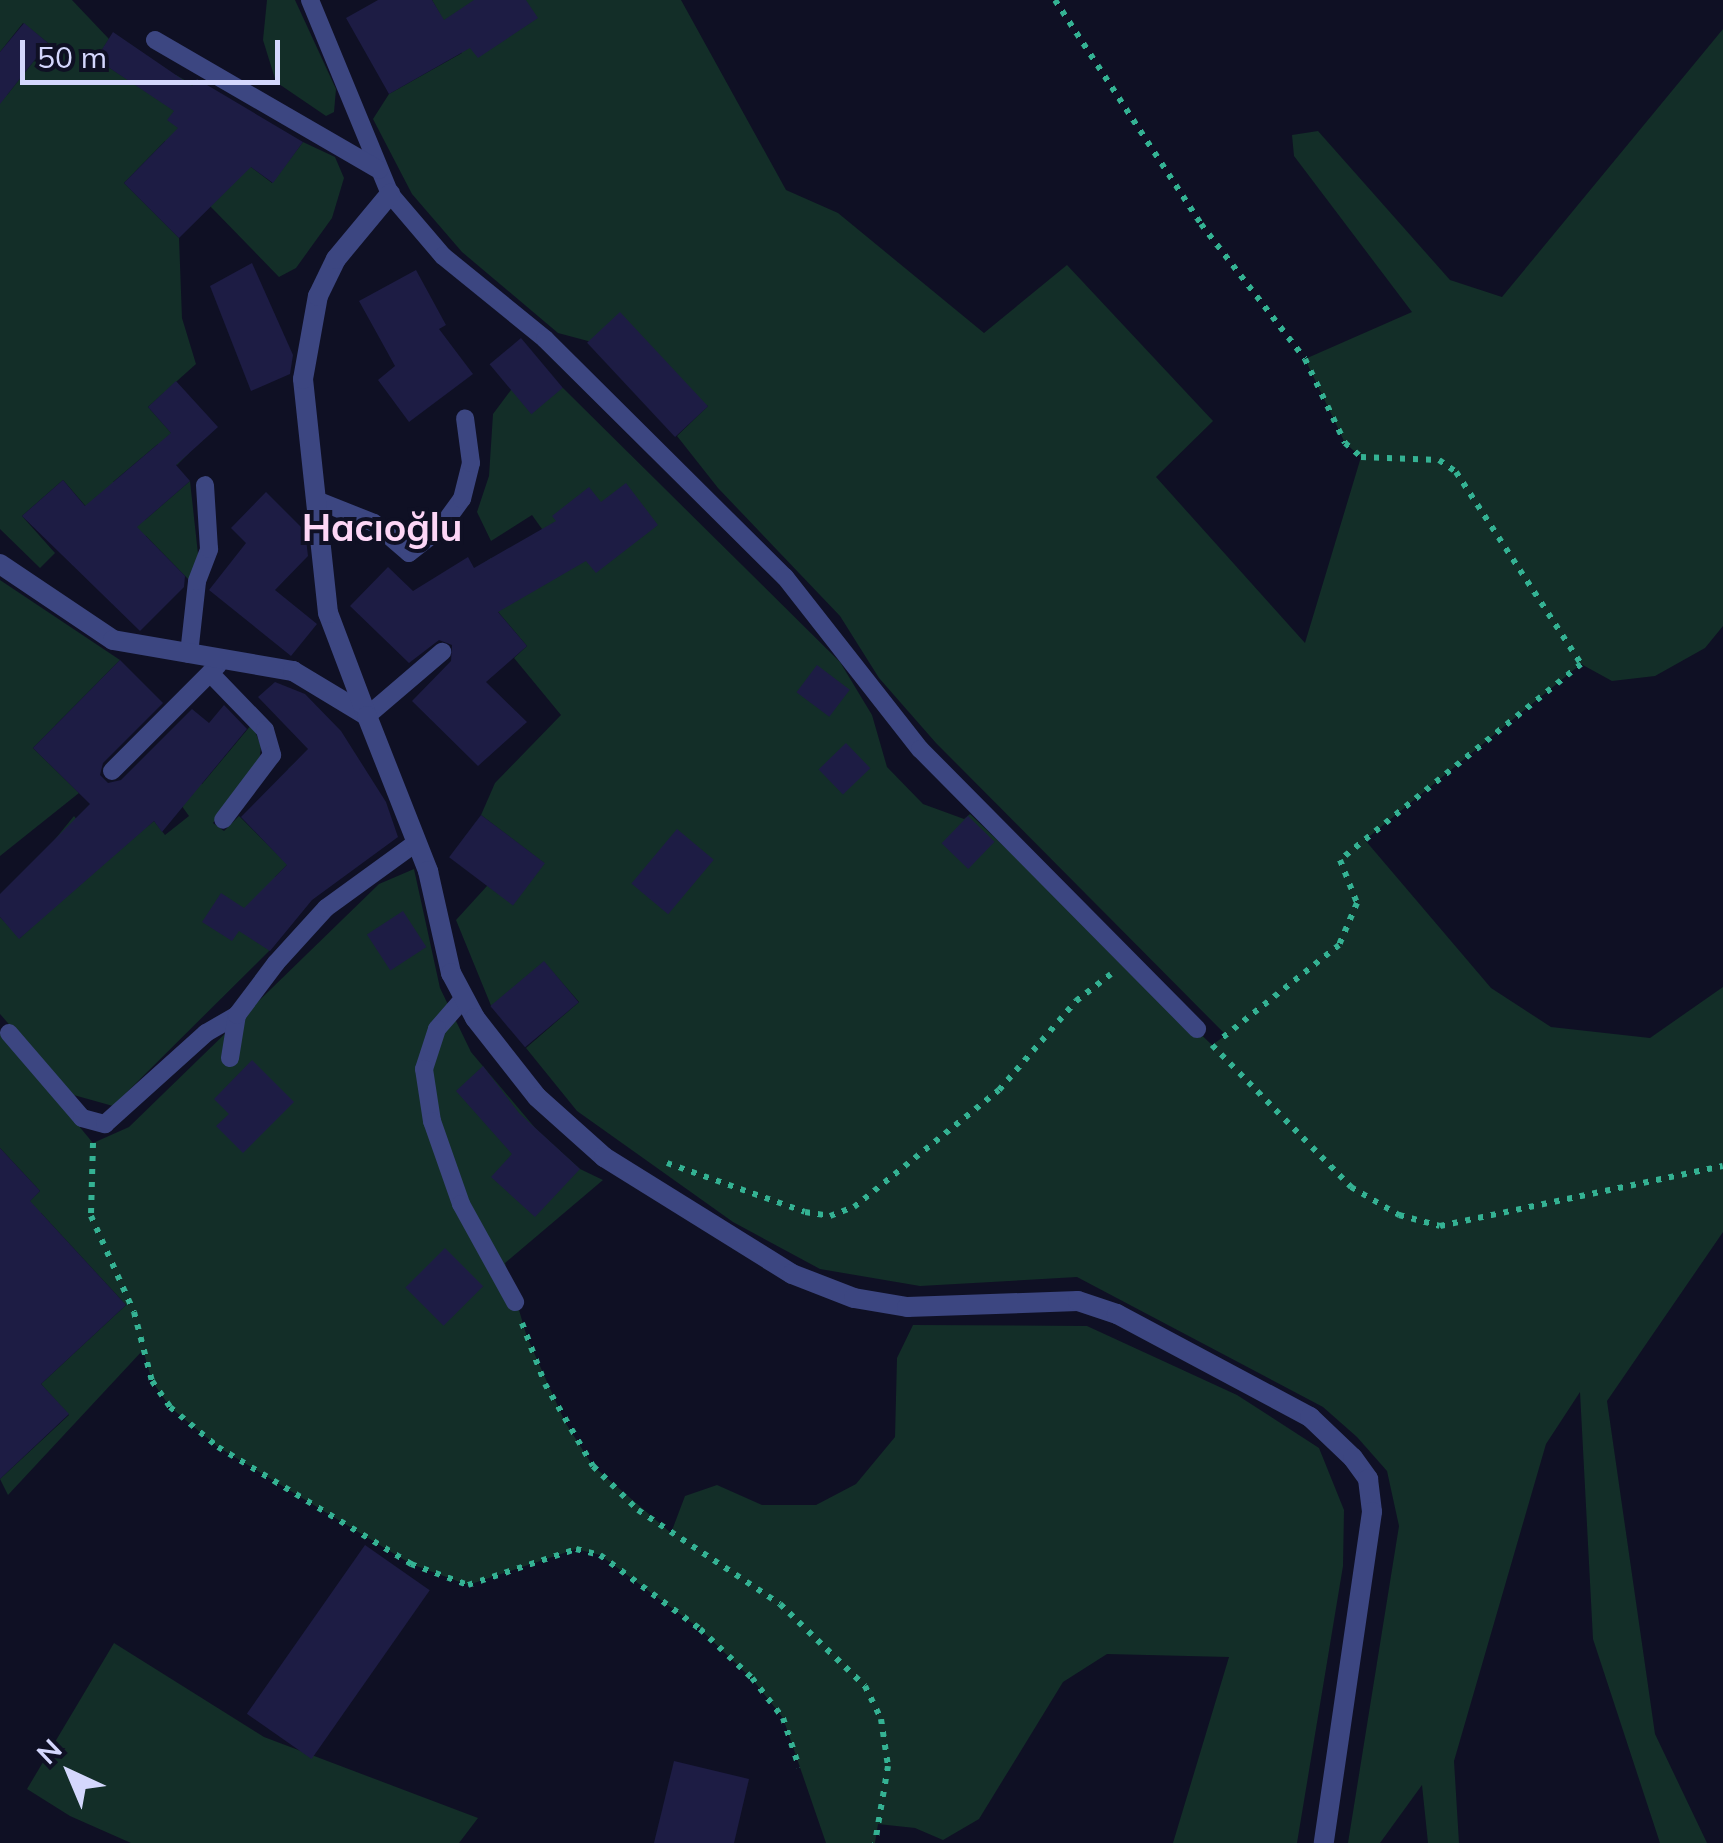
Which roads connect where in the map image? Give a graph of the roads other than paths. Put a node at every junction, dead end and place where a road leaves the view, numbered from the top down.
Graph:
1 (310, 0) edge
2 (154, 40) dead end
3 (380, 170) junction
4 (390, 194) junction
5 (465, 418) dead end
6 (205, 485) dead end
7 (319, 500) junction
8 (0, 564) edge
9 (442, 652) dead end
10 (189, 654) junction
11 (218, 665) junction
12 (367, 716) junction
13 (112, 771) dead end
14 (223, 820) dead end
15 (418, 842) junction
16 (464, 998) junction
17 (236, 1014) junction
18 (1197, 1029) road end
19 (9, 1033) dead end
20 (230, 1058) dead end
21 (515, 1302) road end
22 (1324, 1843) edge

1 - 3 lane
2 - 3 lane
3 - 4 lane
4 - 7 street
4 - 18 lane
5 - 7 lane
6 - 10 lane
7 - 12 street
8 - 10 street
9 - 12 lane
10 - 11 street
11 - 12 street
11 - 13 lane
11 - 14 lane
12 - 15 street
15 - 16 street
15 - 17 lane
16 - 21 lane
16 - 22 street
17 - 19 lane
17 - 20 lane

